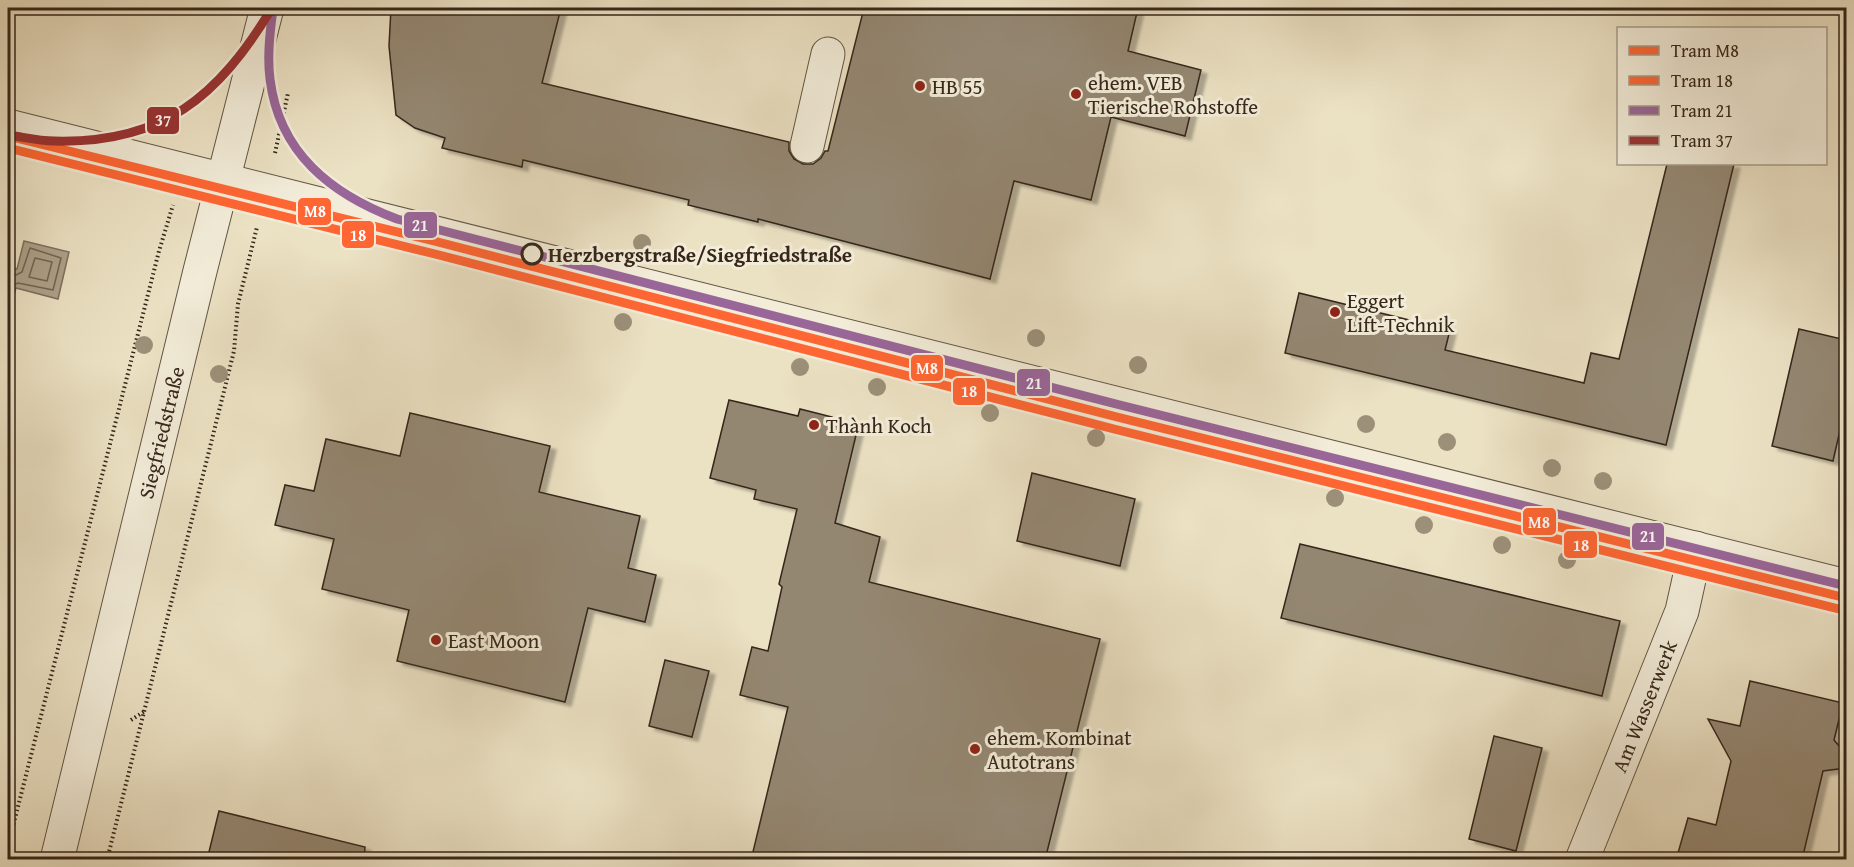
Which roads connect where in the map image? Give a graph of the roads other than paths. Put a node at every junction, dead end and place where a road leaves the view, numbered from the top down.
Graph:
1 (267, 8) edge
2 (828, 54) dead end
3 (8, 126) edge
4 (807, 146) dead end
5 (224, 180) junction
6 (1696, 548) junction
7 (1846, 586) edge
8 (57, 860) edge
9 (1582, 860) edge

1 - 5 street, Siegfriedstraße
2 - 4 street
3 - 5 street
5 - 6 street
5 - 8 street, Siegfriedstraße
6 - 7 street
6 - 9 street, Am Wasserwerk

